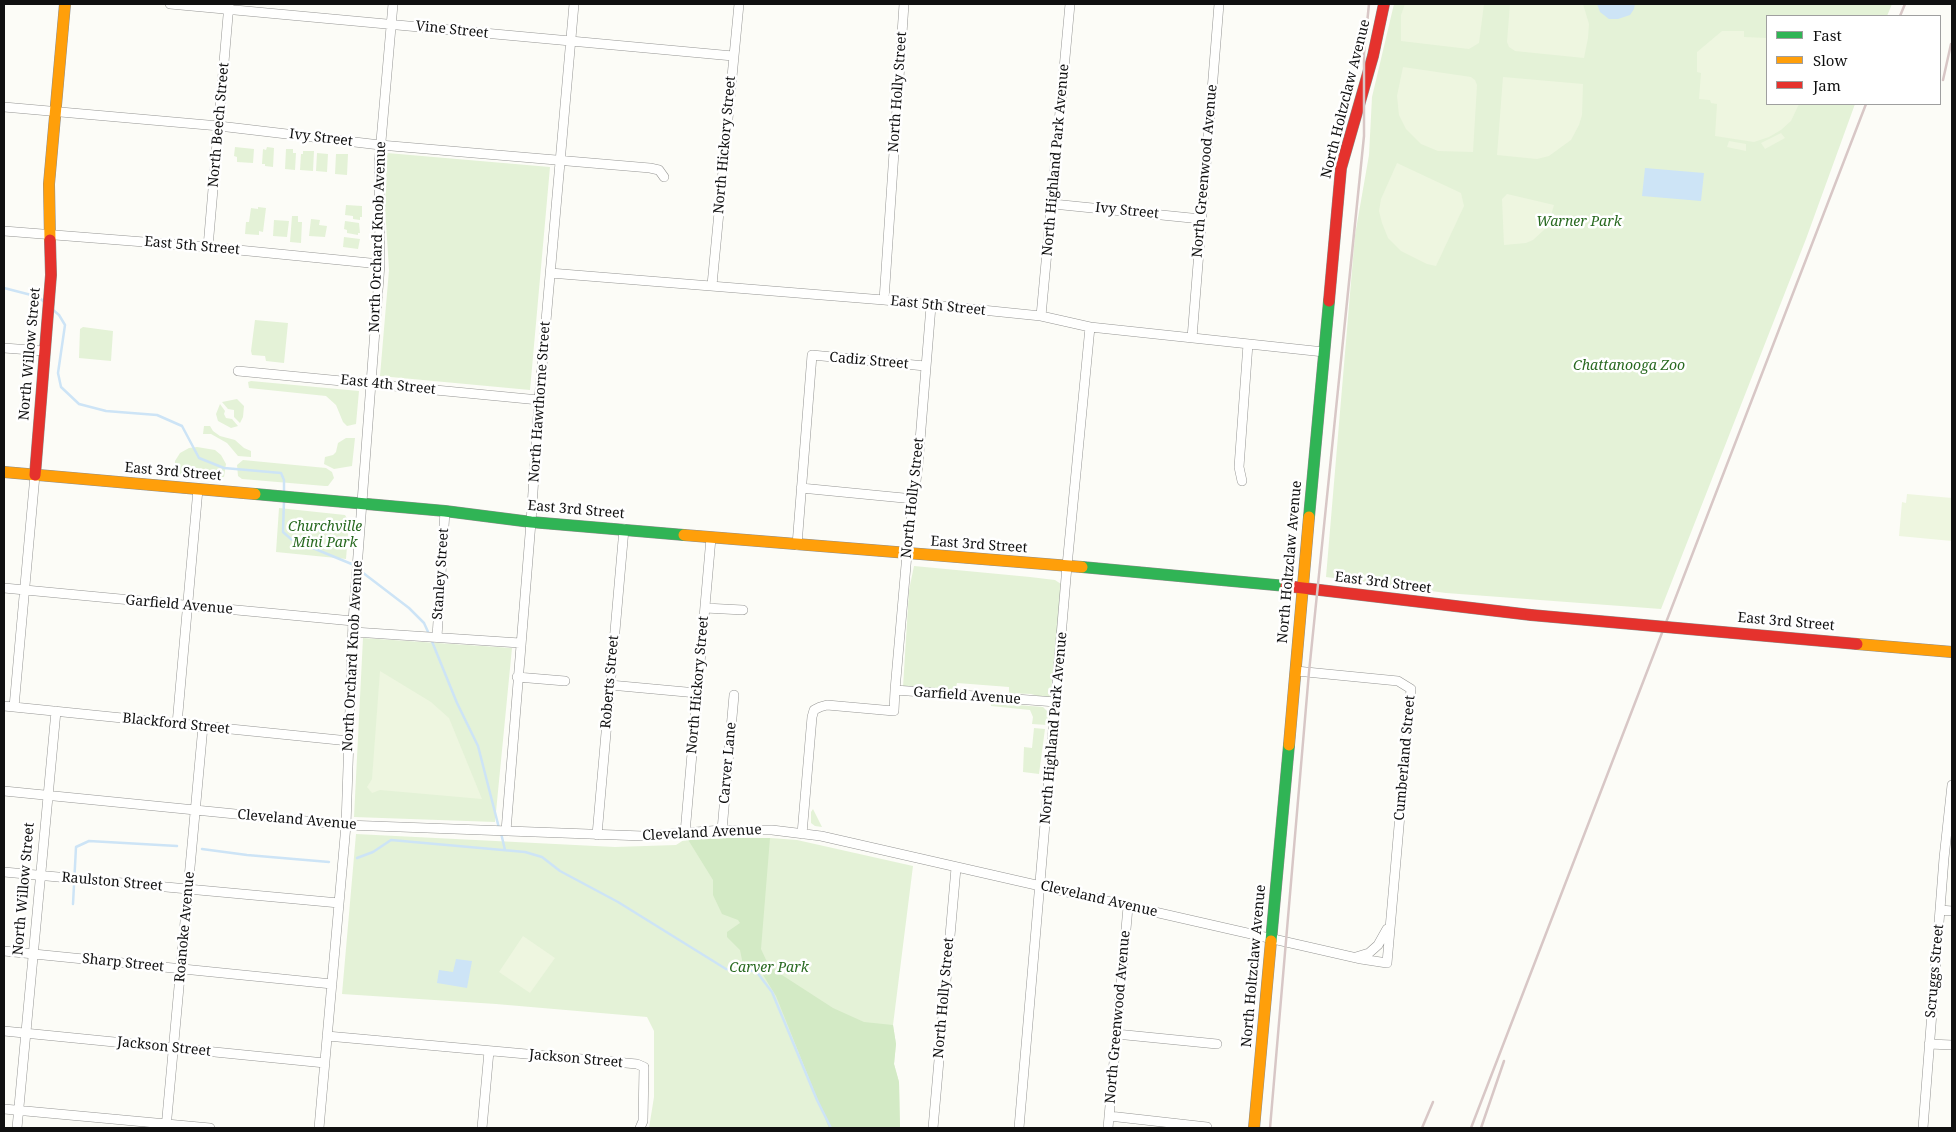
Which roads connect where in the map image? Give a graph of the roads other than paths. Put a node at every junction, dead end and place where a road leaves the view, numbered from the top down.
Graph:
1 (65, 4) edge
2 (170, 4) edge
3 (394, 4) edge
4 (574, 4) edge
5 (739, 4) edge
6 (904, 4) edge
7 (1070, 4) edge
8 (1219, 4) edge
9 (1384, 4) edge
10 (229, 6) edge
11 (392, 24) junction
12 (570, 42) junction
13 (733, 56) junction
14 (4, 107) edge
15 (56, 111) junction
16 (219, 126) junction
17 (380, 145) junction
18 (560, 159) junction
19 (664, 177) dead end
20 (1053, 204) junction
21 (1201, 219) junction
22 (4, 231) edge
23 (51, 234) junction
24 (208, 247) junction
25 (380, 264) junction
26 (550, 273) junction
27 (712, 286) junction
28 (884, 300) junction
29 (931, 306) junction
30 (1041, 316) junction
31 (1090, 328) junction
32 (1192, 338) junction
33 (1248, 344) junction
34 (4, 348) edge
35 (44, 351) junction
36 (1324, 352) junction
37 (925, 366) junction
38 (238, 371) dead end
39 (371, 383) junction
40 (539, 400) junction
41 (4, 472) edge
42 (35, 475) junction
43 (1242, 481) dead end
44 (801, 488) junction
45 (198, 489) junction
46 (914, 499) junction
47 (362, 504) junction
48 (445, 511) junction
49 (531, 522) junction
50 (624, 529) junction
51 (710, 538) junction
52 (797, 545) junction
53 (907, 554) junction
54 (1068, 566) junction
55 (4, 588) edge
56 (1302, 588) junction
57 (24, 590) junction
58 (187, 606) junction
59 (705, 608) junction
60 (744, 610) dead end
61 (353, 622) junction
62 (354, 632) junction
63 (437, 637) junction
64 (520, 643) junction
65 (1952, 652) edge
66 (1296, 671) junction
67 (517, 677) junction
68 (565, 681) dead end
69 (610, 685) junction
70 (895, 690) junction
71 (697, 693) junction
72 (734, 695) dead end
73 (1056, 702) junction
74 (4, 706) edge
75 (14, 707) junction
76 (56, 711) junction
77 (177, 724) junction
78 (203, 726) junction
79 (349, 741) junction
80 (1952, 785) edge
81 (4, 791) edge
82 (48, 795) junction
83 (196, 811) junction
84 (346, 825) junction
85 (722, 830) junction
86 (506, 831) junction
87 (685, 833) junction
88 (802, 834) junction
89 (597, 835) junction
90 (1948, 859) edge
91 (956, 868) junction
92 (4, 872) edge
93 (40, 876) junction
94 (1041, 885) junction
95 (188, 889) junction
96 (339, 903) junction
97 (1128, 907) junction
98 (1940, 910) junction
99 (1952, 911) edge
100 (1391, 914) junction
101 (1272, 938) junction
102 (4, 951) edge
103 (33, 954) junction
104 (1353, 958) junction
105 (1387, 963) joint
106 (181, 969) junction
107 (332, 984) junction
108 (4, 1030) edge
109 (26, 1033) junction
110 (1116, 1034) junction
111 (327, 1036) junction
112 (1217, 1044) dead end
113 (1929, 1044) junction
114 (1952, 1045) edge
115 (173, 1048) junction
116 (489, 1051) junction
117 (325, 1063) junction
118 (4, 1109) edge
119 (18, 1111) junction
120 (1109, 1116) junction
121 (641, 1124) edge
122 (166, 1126) edge
123 (1207, 1127) edge
124 (16, 1128) edge
125 (210, 1128) edge
126 (319, 1128) edge
127 (482, 1128) edge
128 (933, 1128) edge
129 (1019, 1128) edge
130 (1108, 1128) edge
131 (1254, 1128) edge
132 (1923, 1128) edge

1 - 15 main road, North Willow Street
2 - 10 street, Vine Street
3 - 11 street, North Orchard Knob Avenue
4 - 12 street, North Hawthorne Street
5 - 13 street, North Hickory Street
6 - 28 street, North Holly Street
7 - 20 street, North Highland Park Avenue
8 - 21 street, North Greenwood Avenue
9 - 36 main road, North Holtzclaw Avenue
10 - 11 street, Vine Street
10 - 16 street, North Beech Street
11 - 12 street, Vine Street
11 - 17 street, North Orchard Knob Avenue
12 - 13 street, Vine Street
12 - 18 street, North Hawthorne Street
13 - 27 street, North Hickory Street
14 - 15 street, Ivy Street
15 - 16 street, Ivy Street
15 - 23 main road, North Willow Street
16 - 17 street, Ivy Street
16 - 24 street, North Beech Street
17 - 18 street, Ivy Street
17 - 25 street, North Orchard Knob Avenue
18 - 19 street, Ivy Street
18 - 26 street, North Hawthorne Street
20 - 21 street, Ivy Street
20 - 30 street, North Highland Park Avenue
21 - 32 street, North Greenwood Avenue
22 - 23 street, East 5th Street
23 - 24 street, East 5th Street
23 - 35 main road, North Willow Street
24 - 25 street, East 5th Street
25 - 39 street, North Orchard Knob Avenue
26 - 27 street, East 5th Street
26 - 40 street, North Hawthorne Street
27 - 28 street, East 5th Street
28 - 29 street, East 5th Street
29 - 30 street, East 5th Street
29 - 37 street, North Holly Street
30 - 31 street, East 5th Street
31 - 32 street, East 5th Street
31 - 54 street, North Highland Park Avenue
32 - 33 street, East 5th Street
33 - 36 street, East 5th Street
33 - 43 street
34 - 35 street
35 - 42 main road, North Willow Street
36 - 56 main road, North Holtzclaw Avenue
37 - 44 street, Cadiz Street
37 - 46 street, North Holly Street
38 - 39 street, East 4th Street
39 - 40 street, East 4th Street
39 - 47 street, North Orchard Knob Avenue
40 - 49 street, North Hawthorne Street
41 - 42 main road, East 3rd Street
42 - 45 main road, East 3rd Street
42 - 57 street, North Willow Street
44 - 46 street
44 - 52 street
45 - 47 main road, East 3rd Street
45 - 58 street
46 - 53 street, North Holly Street
47 - 48 main road, East 3rd Street
47 - 61 street, North Orchard Knob Avenue
48 - 49 main road, East 3rd Street
48 - 63 street, Stanley Street
49 - 50 main road, East 3rd Street
49 - 64 street, North Hawthorne Street
50 - 51 main road, East 3rd Street
50 - 69 street, Roberts Street
51 - 52 main road, East 3rd Street
51 - 59 street, North Hickory Street
52 - 53 main road, East 3rd Street
53 - 54 main road, East 3rd Street
53 - 70 street, North Holly Street
54 - 56 main road, East 3rd Street
54 - 73 street, North Highland Park Avenue
55 - 57 street, Garfield Avenue
56 - 65 main road, East 3rd Street, bridge
56 - 66 main road, North Holtzclaw Avenue
57 - 58 street, Garfield Avenue
57 - 75 street, North Willow Street
58 - 61 street, Garfield Avenue
58 - 77 street
59 - 60 street
59 - 71 street, North Hickory Street
61 - 62 street, North Orchard Knob Avenue
62 - 63 street
62 - 79 street, North Orchard Knob Avenue
63 - 64 street
64 - 67 street, North Hawthorne Street
66 - 100 street, Cumberland Street
66 - 101 main road, North Holtzclaw Avenue
67 - 68 street
67 - 86 street, North Hawthorne Street
69 - 71 street
69 - 89 street, Roberts Street
70 - 73 street, Garfield Avenue
70 - 88 street, Garfield Avenue
71 - 87 street, North Hickory Street
72 - 85 street, Carver Lane
73 - 94 street, North Highland Park Avenue
74 - 75 street, Blackford Street
75 - 76 street, Blackford Street
76 - 77 street, Blackford Street
76 - 82 street, North Willow Street
77 - 78 street, Blackford Street
78 - 79 street, Blackford Street
78 - 83 street, Roanoke Avenue
79 - 84 street, North Orchard Knob Avenue
80 - 90 street, Scruggs Street
81 - 82 street, Cleveland Avenue
82 - 83 street, Cleveland Avenue
82 - 93 street, North Willow Street
83 - 84 street, Cleveland Avenue
83 - 95 street, Roanoke Avenue
84 - 86 street, Cleveland Avenue
84 - 96 street, North Orchard Knob Avenue
85 - 87 street, Cleveland Avenue
85 - 88 street, Cleveland Avenue
86 - 89 street, Cleveland Avenue
87 - 89 street, Cleveland Avenue
88 - 91 street, Cleveland Avenue
90 - 98 street, Scruggs Street
91 - 94 street, Cleveland Avenue
91 - 128 street, North Holly Street
92 - 93 street, Raulston Street
93 - 95 street, Raulston Street
93 - 103 street, North Willow Street
94 - 97 street, Cleveland Avenue
94 - 129 street, North Highland Park Avenue
95 - 96 street, Raulston Street
95 - 106 street, Roanoke Avenue
96 - 107 street, North Orchard Knob Avenue
97 - 101 street, Cleveland Avenue
97 - 110 street, North Greenwood Avenue
98 - 99 street
98 - 113 street, Scruggs Street
100 - 104 street, Cumberland Street
100 - 105 street, Cumberland Street
101 - 104 street, Cleveland Avenue
101 - 131 main road, North Holtzclaw Avenue
102 - 103 street, Sharp Street
103 - 106 street, Sharp Street
103 - 109 street, North Willow Street
104 - 105 street, Cleveland Avenue
106 - 107 street, Sharp Street
106 - 115 street, Roanoke Avenue
107 - 111 street, North Orchard Knob Avenue
108 - 109 street, Jackson Street
109 - 115 street, Jackson Street
109 - 119 street, North Willow Street
110 - 112 street
110 - 120 street, North Greenwood Avenue
111 - 116 street, Jackson Street
111 - 117 street, North Orchard Knob Avenue
113 - 114 street
113 - 132 street, Scruggs Street
115 - 117 street, Jackson Street
115 - 122 street, Roanoke Avenue
116 - 121 street, Jackson Street
116 - 127 street
117 - 126 street, North Orchard Knob Avenue
118 - 119 street
119 - 122 street
119 - 124 street, North Willow Street
120 - 123 street
120 - 130 street, North Greenwood Avenue
122 - 125 street

